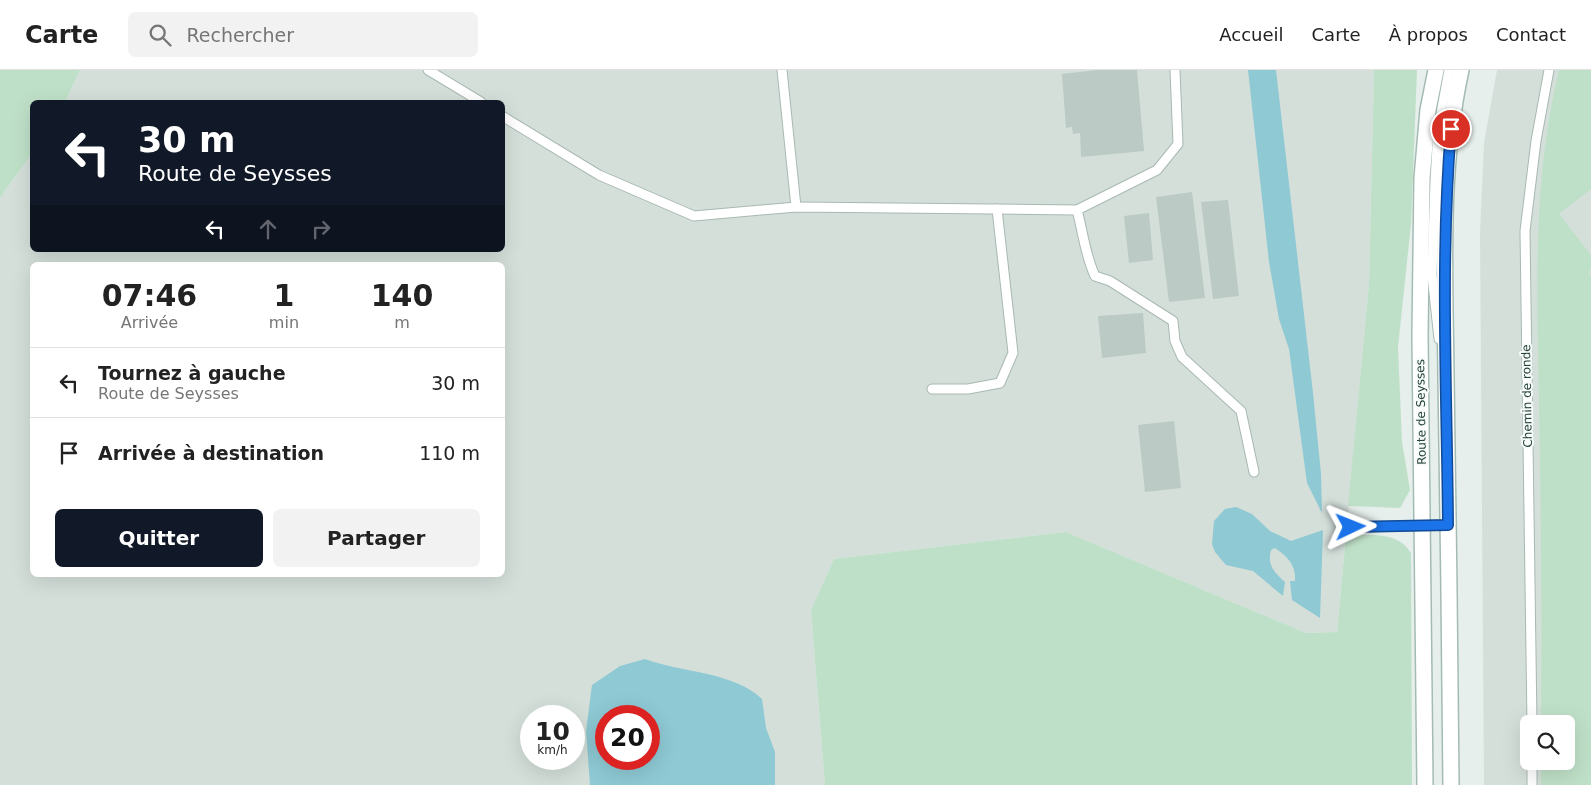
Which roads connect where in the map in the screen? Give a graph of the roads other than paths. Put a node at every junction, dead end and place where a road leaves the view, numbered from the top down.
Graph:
1 (428, 70) edge
2 (782, 70) edge
3 (1175, 70) edge
4 (1436, 70) edge
5 (1449, 70) edge
6 (1461, 70) edge
7 (1549, 70) edge
8 (478, 100) edge
9 (505, 118) edge
10 (796, 208) junction
11 (997, 209) junction
12 (1078, 210) junction
13 (932, 389) dead end
14 (1447, 406) junction
15 (1254, 472) dead end
16 (1422, 525) junction
17 (1448, 525) junction
18 (1351, 527) dead end
19 (1532, 715) edge
20 (1425, 755) junction
21 (1532, 770) edge
22 (1425, 785) edge
23 (1430, 785) edge
24 (1451, 785) edge
25 (1532, 785) edge

1 - 8 lane
2 - 10 lane
3 - 12 lane
4 - 16 main road, Route de Seysses
5 - 14 lane, Route de Seysses
6 - 14 main road, Route de Seysses
7 - 19 lane, Chemin de ronde
9 - 10 lane
10 - 11 lane
11 - 12 lane
11 - 13 lane
12 - 15 lane
14 - 17 main road, Route de Seysses
16 - 17 lane
16 - 18 lane
16 - 20 main road, Route de Seysses
17 - 24 main road, Route de Seysses
20 - 22 main road, Route de Seysses
20 - 23 lane, Route de Seysses
21 - 25 lane

